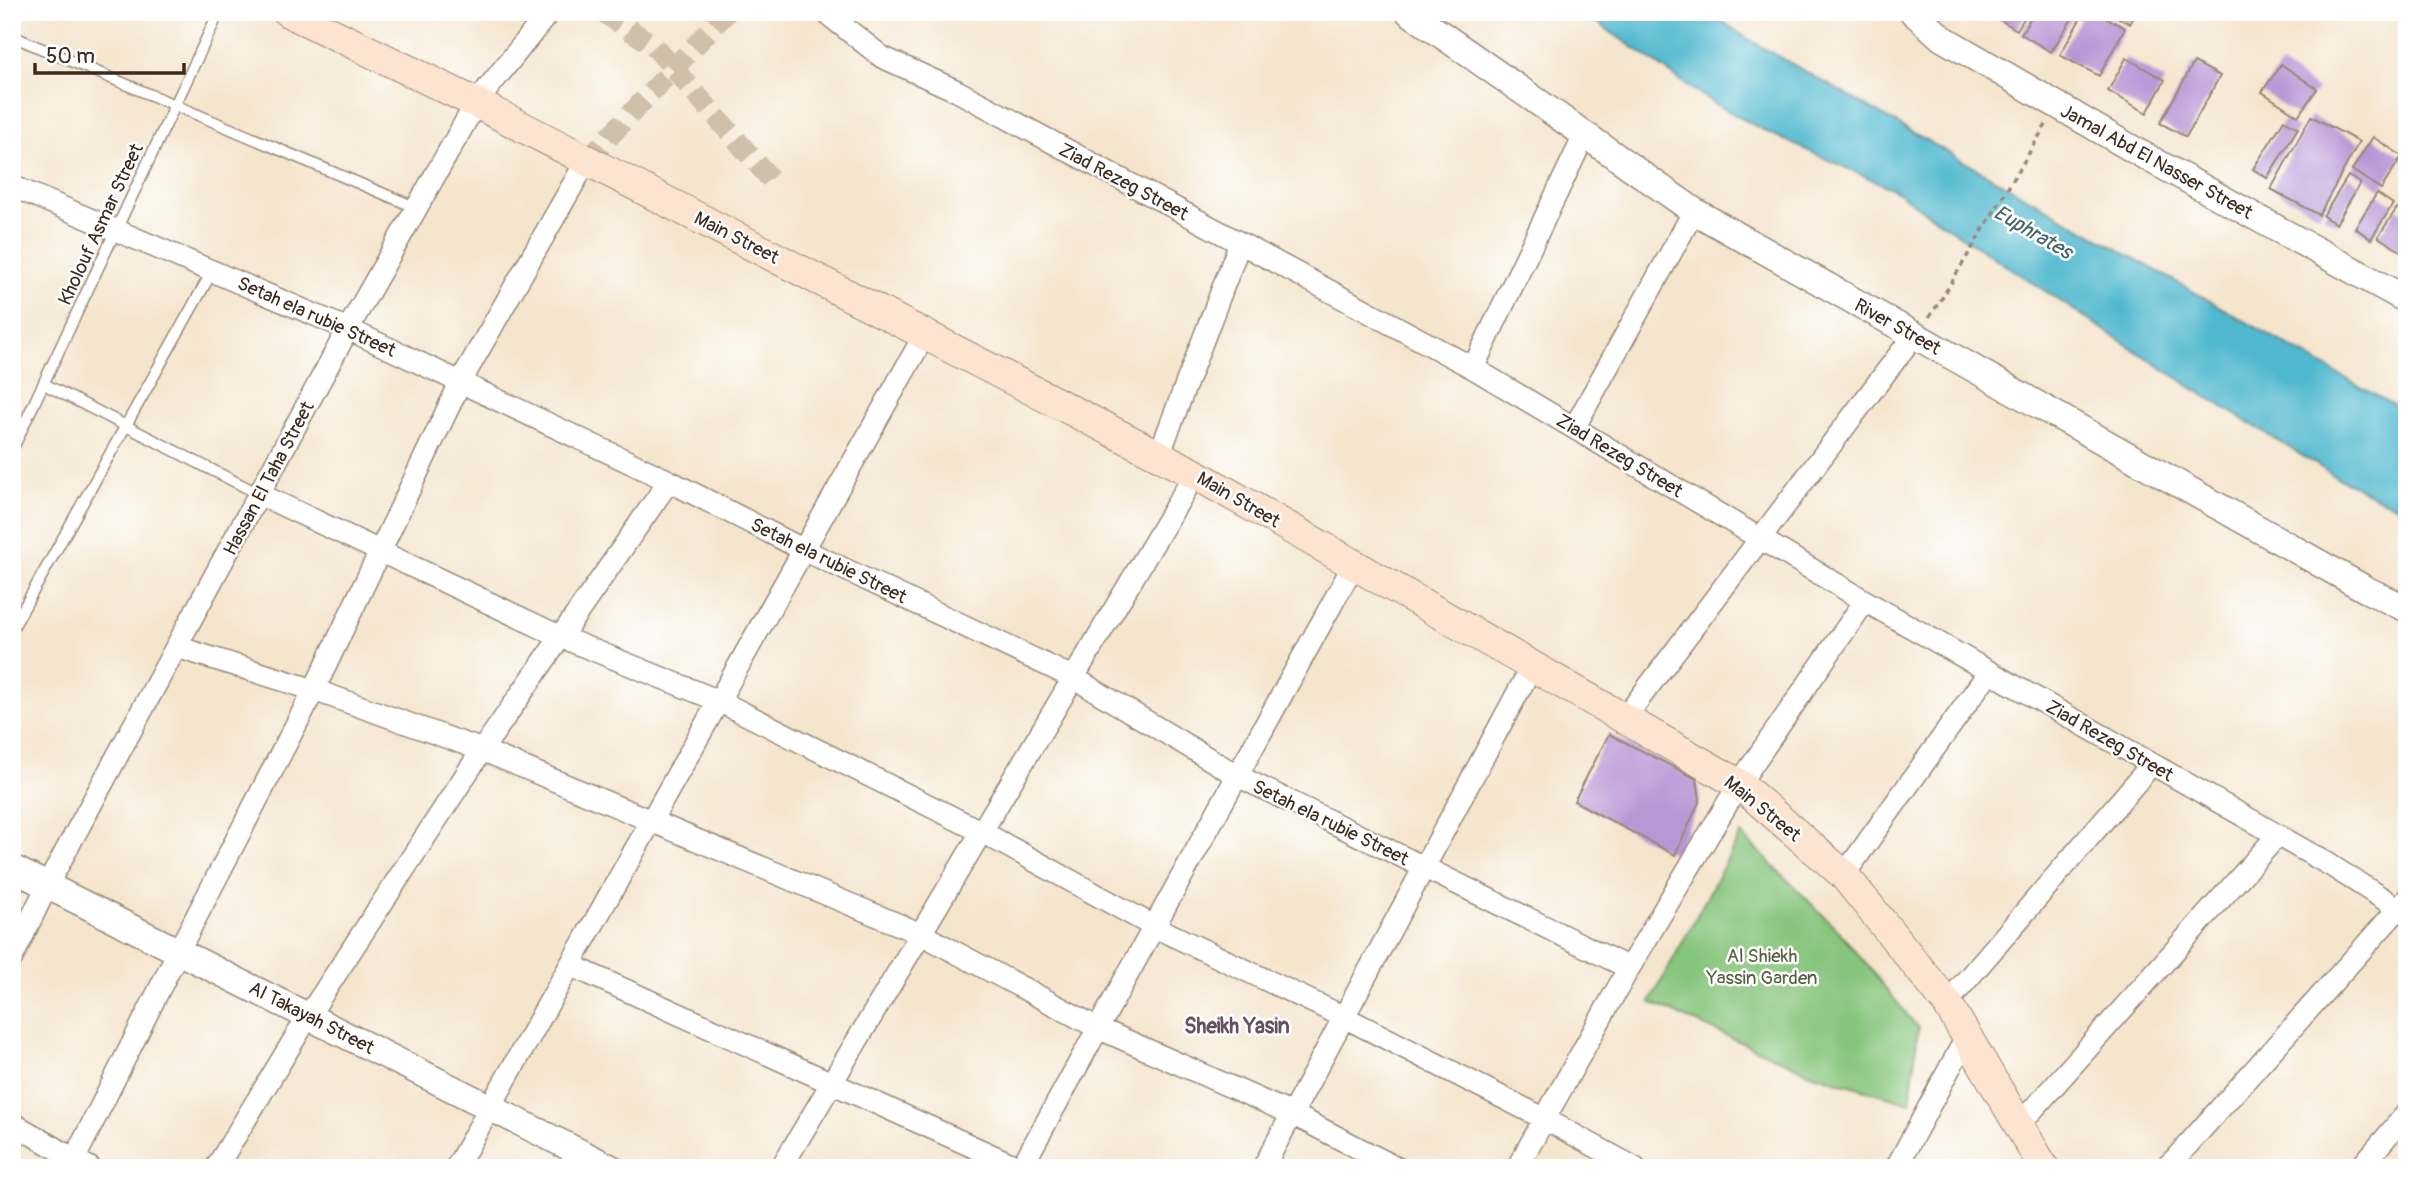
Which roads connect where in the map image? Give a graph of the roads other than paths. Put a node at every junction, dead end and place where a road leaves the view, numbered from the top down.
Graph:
1 (219, 12) edge
2 (288, 12) edge
3 (549, 12) edge
4 (825, 12) edge
5 (1409, 12) edge
6 (1913, 12) edge
7 (12, 36) edge
8 (477, 103) junction
9 (175, 106) junction
10 (1585, 134) junction
11 (587, 160) junction
12 (12, 186) edge
13 (417, 208) junction
14 (1694, 211) junction
15 (117, 230) junction
16 (1240, 243) junction
17 (213, 270) junction
18 (2407, 300) edge
19 (348, 329) junction
20 (925, 334) junction
21 (1914, 335) junction
22 (1473, 368) junction
23 (461, 381) junction
24 (44, 384) junction
25 (127, 424) junction
26 (1574, 428) junction
27 (12, 450) edge
28 (1159, 455) junction
29 (1195, 474) junction
30 (669, 481) junction
31 (259, 494) junction
32 (1760, 539) junction
33 (381, 550) junction
34 (804, 550) junction
35 (1354, 564) junction
36 (1865, 601) junction
37 (2407, 609) edge
38 (12, 629) edge
39 (561, 637) junction
40 (177, 647) junction
41 (1532, 666) junction
42 (1989, 672) junction
43 (1074, 678) junction
44 (314, 690) junction
45 (719, 701) junction
46 (1624, 719) junction
47 (482, 750) junction
48 (2152, 764) junction
49 (1238, 776) junction
50 (1739, 784) junction
51 (652, 820) junction
52 (982, 832) junction
53 (2277, 836) junction
54 (12, 868) edge
55 (1424, 868) junction
56 (1844, 875) junction
57 (48, 884) junction
58 (2404, 907) edge
59 (1154, 927) junction
60 (921, 934) junction
61 (178, 950) junction
62 (12, 958) edge
63 (570, 965) junction
64 (1629, 968) junction
65 (1947, 1003) junction
66 (309, 1015) junction
67 (1344, 1017) junction
68 (1098, 1028) junction
69 (1967, 1036) junction
70 (832, 1084) junction
71 (490, 1107) junction
72 (2407, 1113) edge
73 (1292, 1114) junction
74 (1543, 1118) junction
75 (12, 1123) edge
76 (2019, 1125) junction
77 (78, 1165) edge
78 (216, 1168) edge
79 (456, 1168) edge
80 (611, 1168) edge
81 (781, 1168) edge
82 (1021, 1168) edge
83 (1263, 1168) edge
84 (1397, 1168) edge
85 (1517, 1168) edge
86 (1635, 1168) edge
87 (1896, 1168) edge
88 (2044, 1168) edge
89 (2167, 1168) edge
90 (2360, 1168) edge

1 - 9 lane, Kholouf Asmar Street
2 - 8 main road, Main Street
3 - 8 street, Hassan El Taha Street
4 - 16 street, Ziad Rezeg Street
5 - 10 street, River Street
6 - 18 street, Jamal Abd El Nasser Street
7 - 9 lane
8 - 11 main road, Main Street
8 - 13 street, Hassan El Taha Street
9 - 13 lane
9 - 15 lane, Kholouf Asmar Street
10 - 14 street, River Street
10 - 22 street
11 - 20 main road, Main Street
11 - 23 street
12 - 15 street, Setah ela rubie Street
13 - 19 street, Hassan El Taha Street
14 - 21 street, River Street
14 - 26 street
15 - 17 street, Setah ela rubie Street
15 - 24 lane, Kholouf Asmar Street
16 - 22 street, Ziad Rezeg Street
16 - 28 street
17 - 19 street, Setah ela rubie Street
17 - 25 lane
19 - 23 street, Setah ela rubie Street
19 - 31 street, Hassan El Taha Street
20 - 28 main road, Main Street
20 - 34 street
21 - 32 street
21 - 37 street, River Street
22 - 26 street, Ziad Rezeg Street
23 - 30 street, Setah ela rubie Street
23 - 33 street
24 - 25 lane
24 - 27 lane, Kholouf Asmar Street
25 - 31 lane
25 - 38 lane
26 - 32 street, Ziad Rezeg Street
28 - 29 main road, Main Street
29 - 35 main road, Main Street
29 - 43 street
30 - 34 street, Setah ela rubie Street
30 - 39 street
31 - 33 street
31 - 40 street, Hassan El Taha Street
32 - 36 street, Ziad Rezeg Street
32 - 46 street
33 - 39 street
33 - 44 street
34 - 43 street, Setah ela rubie Street
34 - 45 street
35 - 41 main road, Main Street
35 - 49 street
36 - 42 street, Ziad Rezeg Street
36 - 50 street
39 - 45 street
39 - 47 street
40 - 44 street
40 - 57 street, Hassan El Taha Street
41 - 46 main road, Main Street
41 - 55 street
42 - 48 street, Ziad Rezeg Street
42 - 56 street
43 - 49 street, Setah ela rubie Street
43 - 52 street
44 - 47 street
44 - 61 street
45 - 51 street
45 - 52 street
46 - 50 main road, Main Street
47 - 51 street
47 - 66 street
48 - 53 street, Ziad Rezeg Street
48 - 65 street
49 - 55 street, Setah ela rubie Street
49 - 59 street
50 - 56 main road, Main Street
50 - 64 street
51 - 60 street
51 - 63 street
52 - 59 street
52 - 60 street
53 - 58 street, Ziad Rezeg Street
53 - 76 street
54 - 57 street, Al Takayah Street
55 - 64 street, Setah ela rubie Street
55 - 67 street
56 - 65 main road, Main Street
57 - 61 street, Al Takayah Street
57 - 62 street, Hassan El Taha Street
58 - 89 street
59 - 67 street
59 - 68 street
60 - 68 street
60 - 70 street
61 - 66 street, Al Takayah Street
61 - 77 street
63 - 70 street
63 - 71 street
64 - 74 street
65 - 69 main road, Main Street
66 - 71 street, Al Takayah Street
66 - 78 street
67 - 73 street
67 - 74 street
68 - 73 street
68 - 82 street
69 - 76 main road, Main Street
69 - 87 street
70 - 81 street
70 - 82 street
71 - 79 street
71 - 80 street, Al Takayah Street
72 - 90 street
73 - 83 street
73 - 84 street
74 - 85 street
74 - 86 street
75 - 77 street
76 - 88 main road, Main Street

